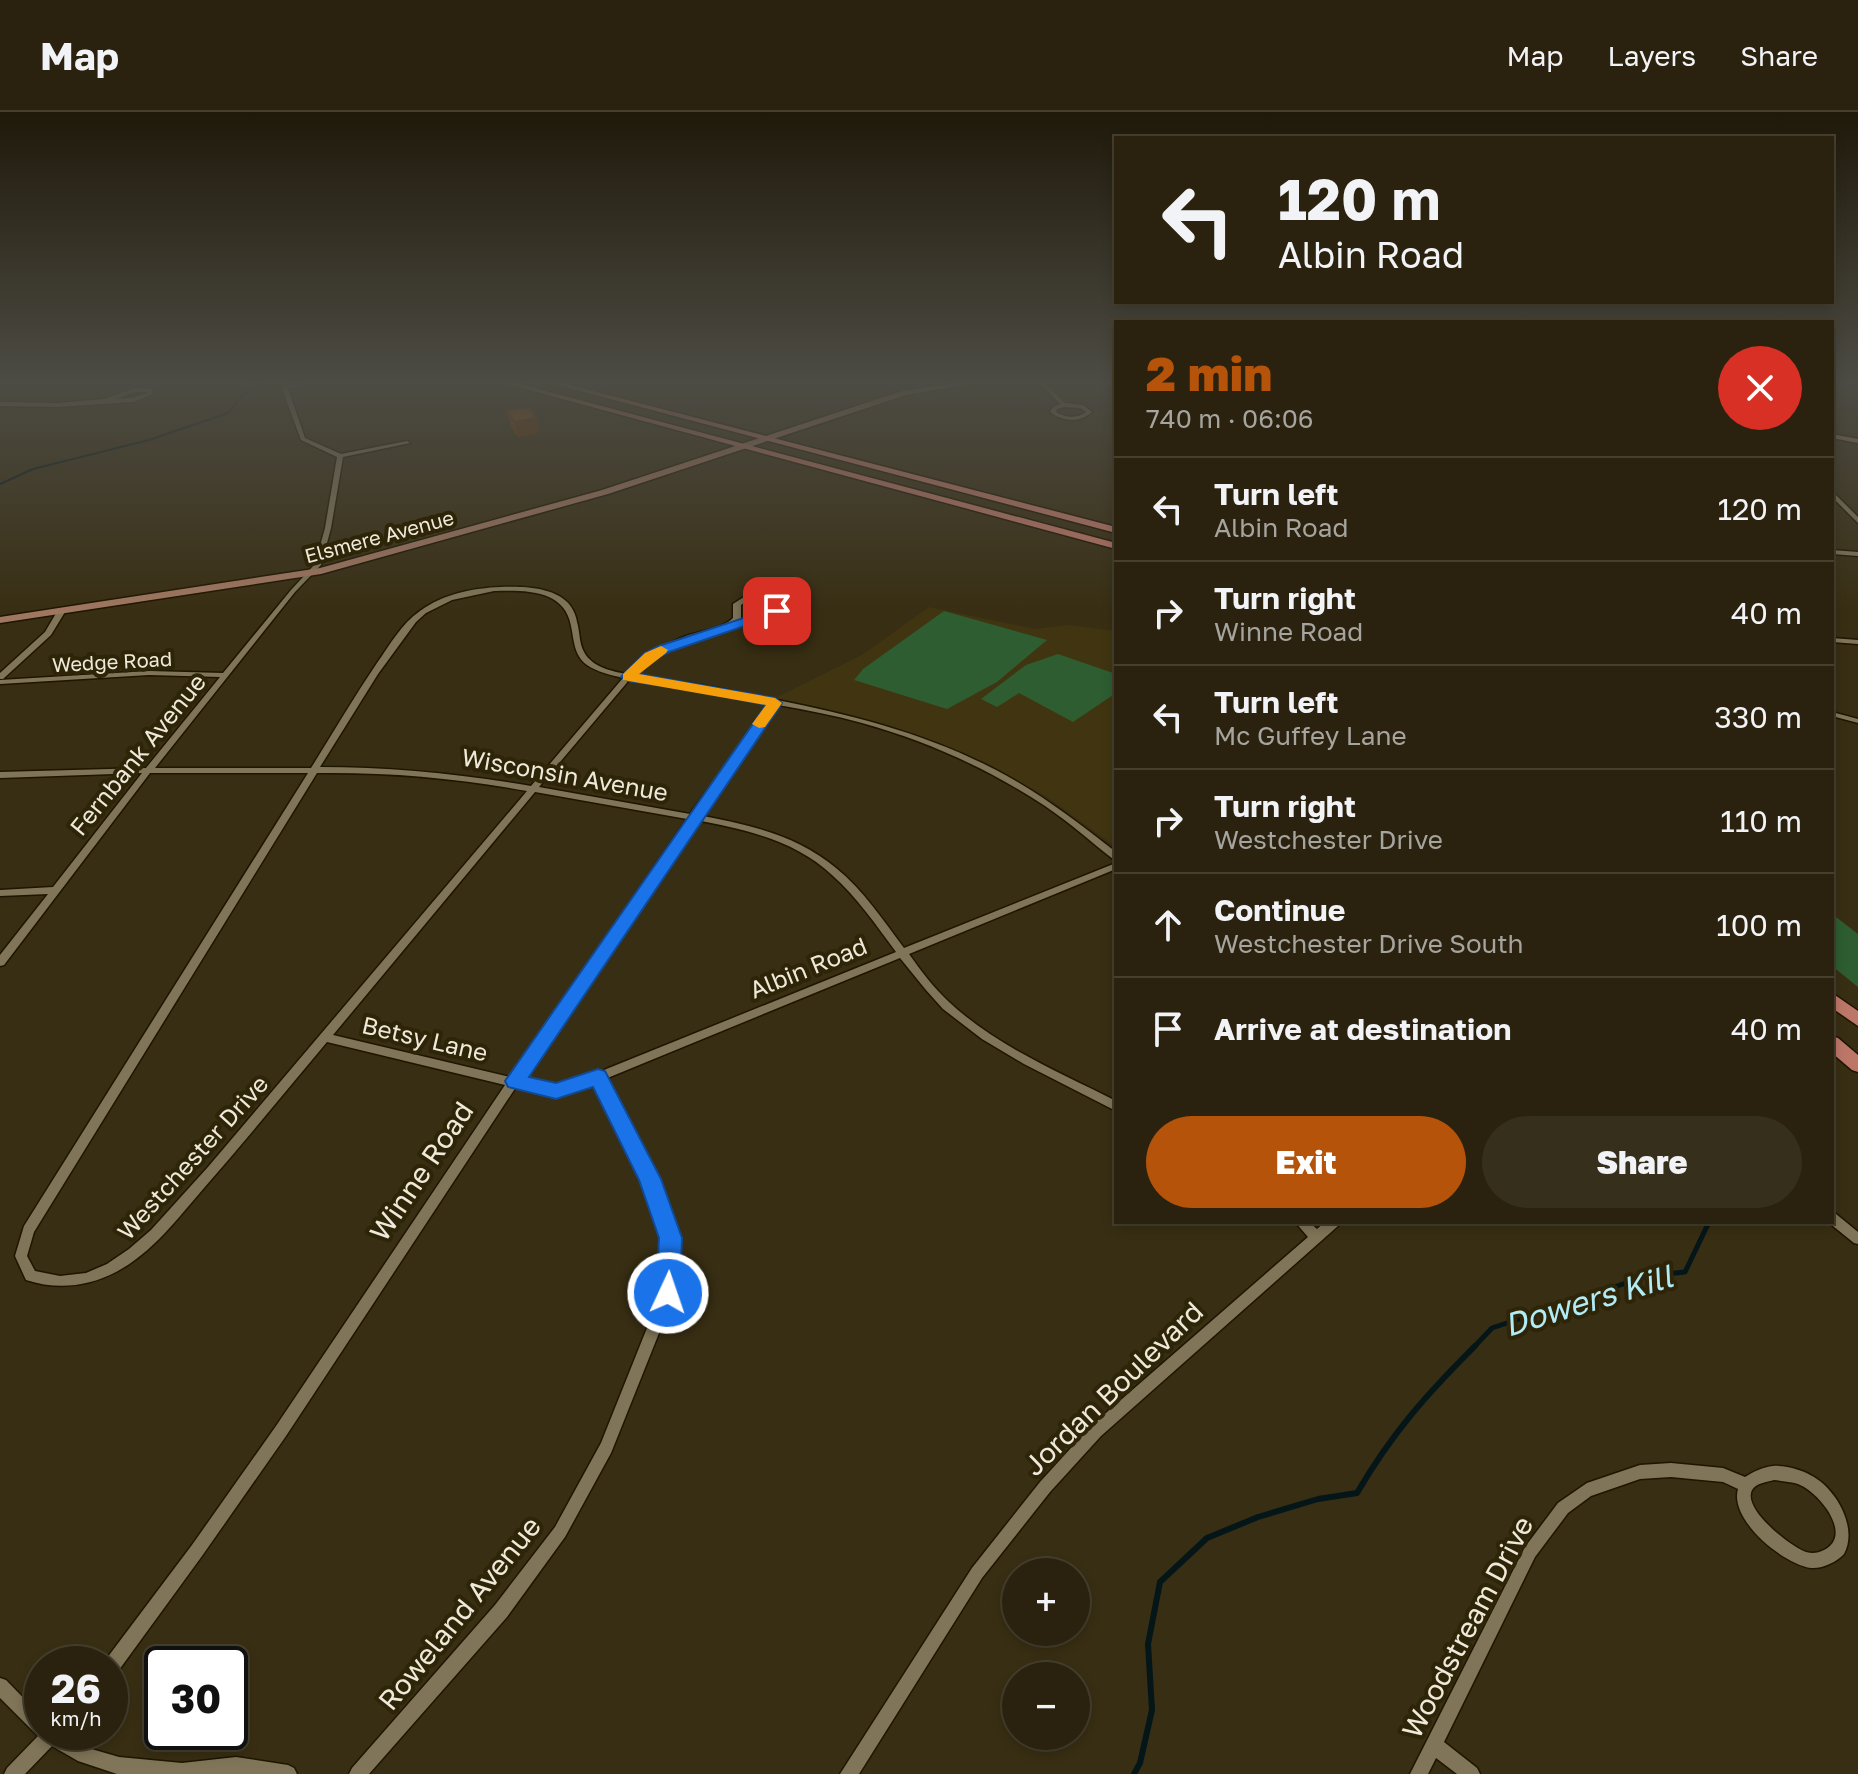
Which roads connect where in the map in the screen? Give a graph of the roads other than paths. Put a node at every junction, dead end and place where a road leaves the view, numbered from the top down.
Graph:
1 (340, 458) edge
2 (710, 458) edge
3 (789, 458) edge
4 (830, 458) edge
5 (842, 458) edge
6 (896, 472) junction
7 (1834, 495) edge
8 (1858, 521) edge
9 (1114, 529) edge
10 (1114, 545) edge
11 (1834, 552) edge
12 (1858, 554) edge
13 (309, 574) junction
14 (61, 612) junction
15 (0, 620) edge
16 (730, 625) junction
17 (1834, 640) edge
18 (1858, 642) edge
19 (226, 675) junction
20 (628, 677) junction
21 (0, 680) edge
22 (775, 703) junction
23 (1834, 715) edge
24 (1858, 721) edge
25 (316, 770) junction
26 (148, 771) junction
27 (0, 775) edge
28 (535, 790) junction
29 (693, 818) junction
30 (1114, 855) edge
31 (1114, 867) edge
32 (54, 890) junction
33 (0, 893) edge
34 (902, 952) junction
35 (0, 962) edge
36 (1834, 1001) edge
37 (1858, 1020) edge
38 (324, 1037) junction
39 (1834, 1045) edge
40 (1858, 1065) edge
41 (598, 1077) junction
42 (515, 1081) junction
43 (1114, 1105) edge
44 (1834, 1220) edge
45 (1303, 1224) edge
46 (1331, 1224) edge
47 (1316, 1236) junction
48 (1858, 1239) edge
49 (1746, 1485) junction
50 (127, 1646) edge
51 (0, 1686) edge
52 (24, 1709) edge
53 (1434, 1745) junction
54 (32, 1750) edge
55 (76, 1750) edge
56 (13, 1774) edge
57 (288, 1774) edge
58 (358, 1774) edge
59 (849, 1774) edge
60 (1419, 1774) edge
61 (1471, 1774) edge

1 - 13 street, Fernbank Avenue
2 - 13 main road, Elsmere Avenue
3 - 10 main road
4 - 6 main road
5 - 6 main road
6 - 9 main road
7 - 8 street
11 - 12 street
13 - 14 main road, Elsmere Avenue
13 - 19 street, Fernbank Avenue
14 - 15 main road, Elsmere Avenue
14 - 21 street
16 - 16 street, Westchester Drive
16 - 20 street, Westchester Drive
17 - 18 street
19 - 21 street, Wedge Road
19 - 26 street, Fernbank Avenue
20 - 22 street
20 - 25 street
20 - 28 street, Westchester Drive
22 - 29 street, Winne Road
22 - 30 street
23 - 24 street
25 - 26 street, Wisconsin Avenue
25 - 28 street, Wisconsin Avenue
25 - 38 street, Westchester Drive
26 - 27 street, Wisconsin Avenue
26 - 32 street, Fernbank Avenue
28 - 29 street, Wisconsin Avenue
28 - 38 street, Westchester Drive
29 - 34 street, Wisconsin Avenue
29 - 42 street, Winne Road
31 - 34 street, Albin Road
32 - 33 street
32 - 35 street, Fernbank Avenue
34 - 41 street, Albin Road
34 - 43 street, Wisconsin Avenue
36 - 37 main road
38 - 42 street, Betsy Lane
39 - 40 main road
41 - 42 street, Albin Road
41 - 58 street, Roweland Avenue
42 - 50 street, Winne Road
44 - 48 street
45 - 47 street
46 - 47 street, Jordan Boulevard
47 - 59 street, Jordan Boulevard
49 - 49 street
49 - 53 street, Woodstream Drive
51 - 52 street
53 - 60 street, Woodstream Drive
53 - 61 street
54 - 56 street
55 - 57 street

